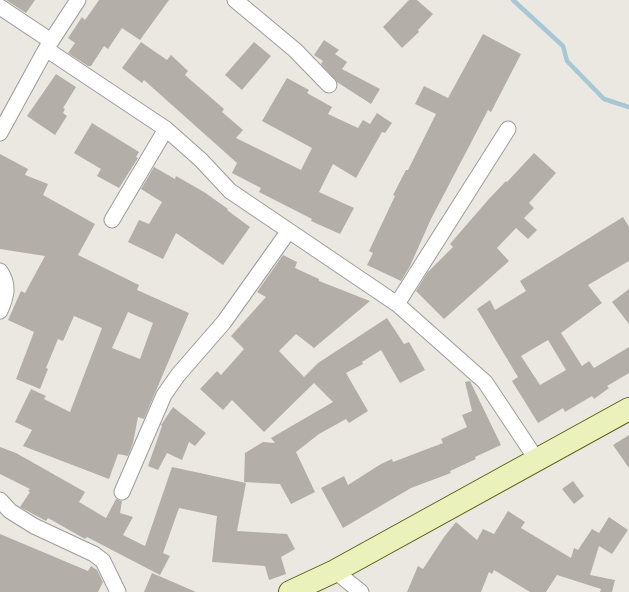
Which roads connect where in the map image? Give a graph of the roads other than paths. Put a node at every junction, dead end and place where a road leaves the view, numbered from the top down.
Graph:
1 (78, 0) edge
2 (235, 0) edge
3 (0, 7) edge
4 (49, 45) junction
5 (329, 85) dead end
6 (166, 129) junction
7 (508, 129) dead end
8 (0, 132) edge
9 (112, 220) dead end
10 (288, 232) junction
11 (0, 271) edge
12 (397, 304) junction
13 (0, 311) edge
14 (629, 409) edge
15 (537, 460) junction
16 (122, 492) dead end
17 (0, 500) edge
18 (336, 571) junction
19 (118, 592) edge
20 (290, 592) edge
21 (361, 592) edge

1 - 4 street
2 - 5 street
3 - 4 street
4 - 6 street
4 - 8 street
6 - 9 street
6 - 10 street
7 - 12 street
10 - 12 street
10 - 16 street
11 - 13 street
12 - 15 street
14 - 15 main road
15 - 18 main road
17 - 19 street
18 - 20 main road
18 - 21 street

